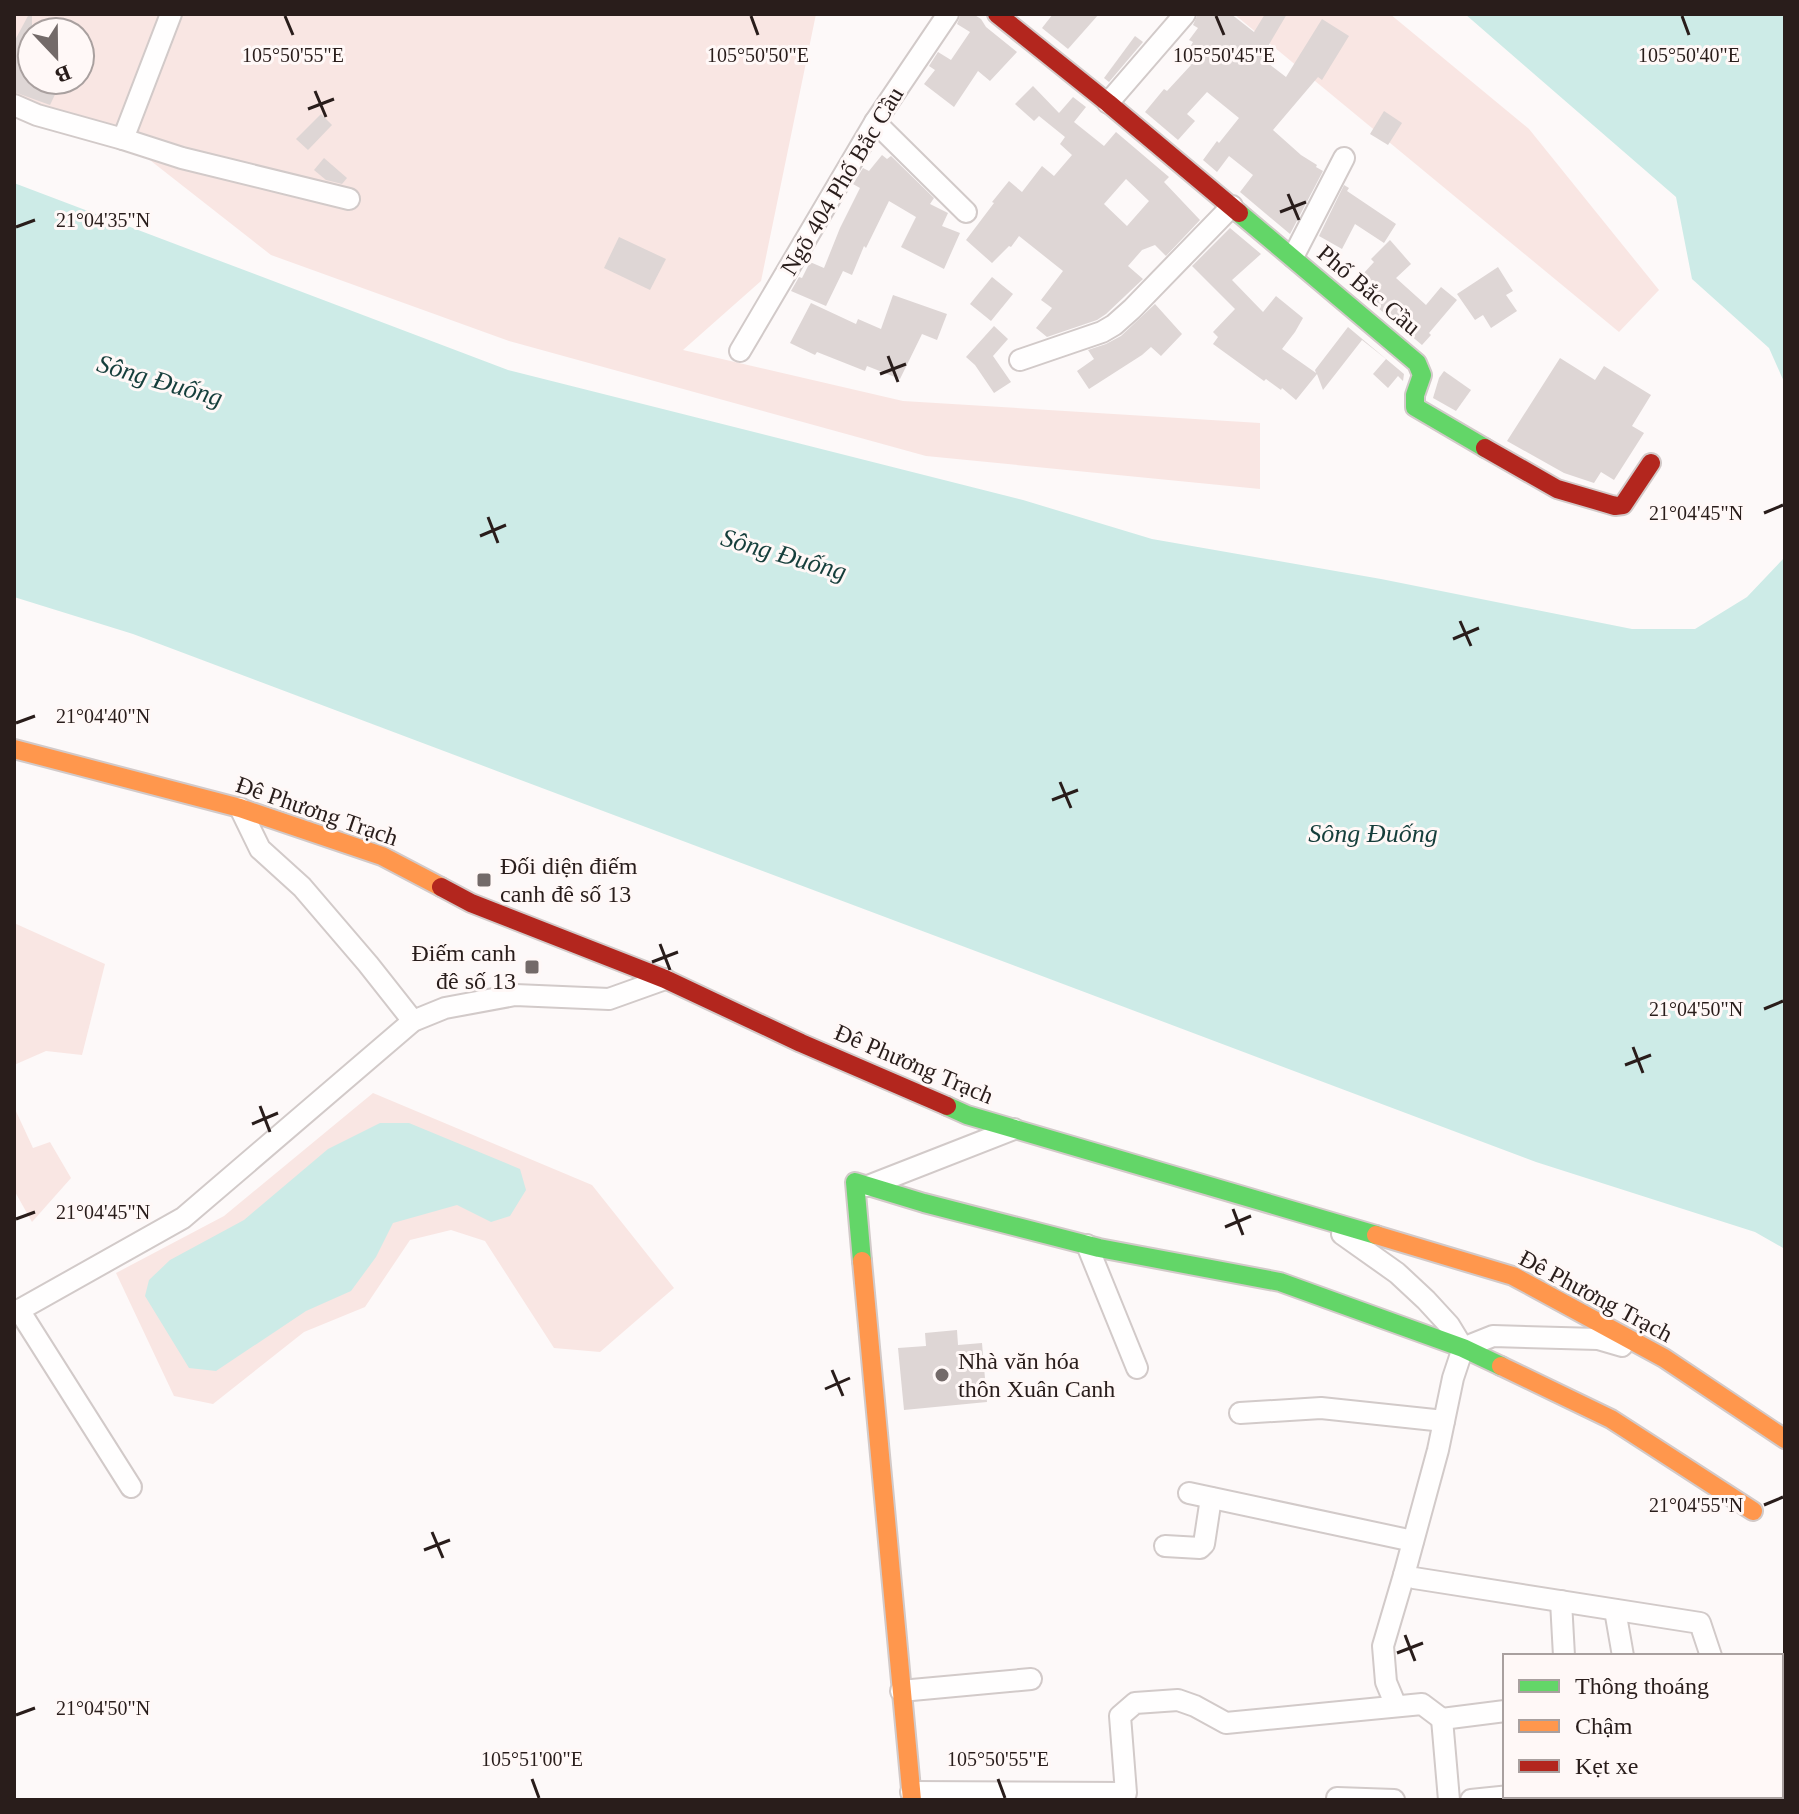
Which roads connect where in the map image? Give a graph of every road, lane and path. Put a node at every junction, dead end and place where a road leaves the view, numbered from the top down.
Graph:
1 (171, 14) edge
2 (948, 14) edge
3 (997, 14) edge
4 (1185, 14) edge
5 (1108, 103) junction
6 (14, 105) edge
7 (875, 122) junction
8 (123, 139) junction
9 (1344, 158) dead end
10 (349, 199) dead end
11 (1232, 206) junction
12 (966, 212) dead end
13 (1293, 257) junction
14 (740, 351) dead end
15 (1020, 360) dead end
16 (1651, 463) dead end
17 (14, 749) edge
18 (240, 808) junction
19 (665, 979) junction
20 (413, 1021) junction
21 (1014, 1129) junction
22 (868, 1186) junction
23 (1321, 1219) junction
24 (1087, 1245) junction
25 (16, 1312) edge
26 (1463, 1348) junction
27 (1664, 1358) junction
28 (1137, 1368) dead end
29 (1240, 1413) dead end
30 (1444, 1421) junction
31 (1785, 1439) edge
32 (131, 1487) dead end
33 (1189, 1493) dead end
34 (1211, 1498) junction
35 (1753, 1511) dead end
36 (1413, 1541) junction
37 (1165, 1546) dead end
38 (1404, 1575) junction
39 (1561, 1601) junction
40 (1615, 1610) junction
41 (1564, 1654) edge
42 (1623, 1654) edge
43 (1710, 1654) edge
44 (1031, 1679) dead end
45 (901, 1691) junction
46 (1396, 1706) junction
47 (1503, 1711) edge
48 (1442, 1719) junction
49 (912, 1796) edge
50 (1127, 1796) edge
51 (1503, 1797) edge
52 (1337, 1798) dead end
53 (1394, 1800) edge
54 (1449, 1800) edge
55 (1471, 1800) edge

1 - 8 street
2 - 7 street, Ngõ 404 Phố Bắc Cầu
3 - 5 street, Phố Bắc Cầu
4 - 5 street
5 - 11 street, Phố Bắc Cầu
6 - 8 street
7 - 12 street
7 - 14 street, Ngõ 404 Phố Bắc Cầu
8 - 10 street
9 - 13 street
11 - 13 street, Phố Bắc Cầu
11 - 15 street
13 - 16 street, Phố Bắc Cầu
17 - 18 street, Đê Phương Trạch
18 - 19 street, Đê Phương Trạch
18 - 20 street
19 - 20 street
19 - 21 street, Đê Phương Trạch
20 - 25 street
21 - 22 street
21 - 23 street, Đê Phương Trạch
22 - 24 street
22 - 45 street
23 - 26 street
23 - 27 street, Đê Phương Trạch
24 - 26 street
24 - 28 street
25 - 32 street
26 - 27 street
26 - 30 street
26 - 35 street
27 - 31 street, Đê Phương Trạch
29 - 30 street
30 - 36 street
33 - 34 street
34 - 36 street
34 - 37 street
36 - 38 street
38 - 39 street
38 - 46 street
39 - 40 street
39 - 41 street
40 - 42 street
40 - 43 street
44 - 45 street
45 - 49 street
46 - 48 street
46 - 50 street
47 - 48 street
48 - 54 street
49 - 50 street
51 - 55 street
52 - 53 street

